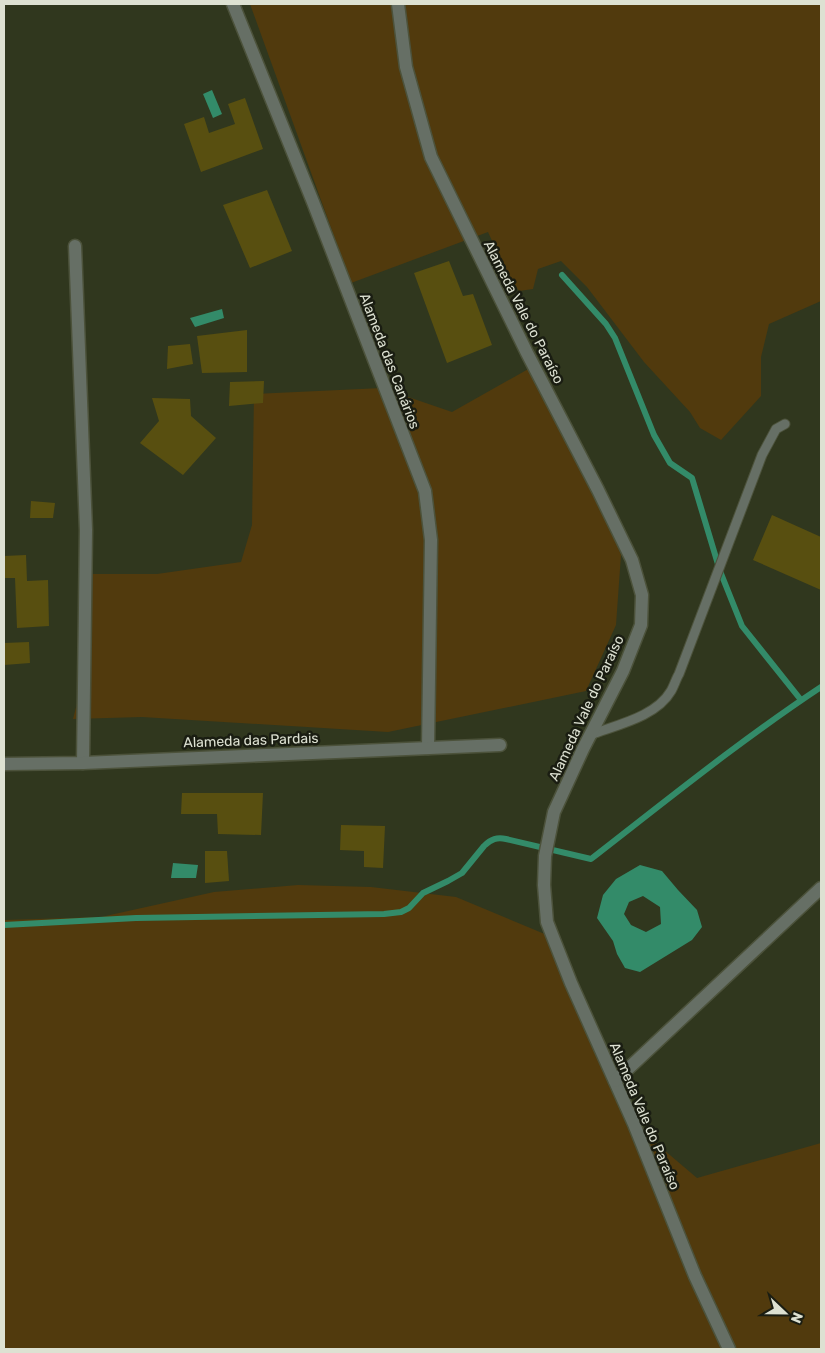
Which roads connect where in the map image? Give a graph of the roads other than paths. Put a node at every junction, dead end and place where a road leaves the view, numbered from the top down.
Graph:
1 (233, 4) edge
2 (398, 4) edge
3 (75, 246) dead end
4 (785, 424) dead end
5 (590, 735) junction
6 (500, 745) dead end
7 (428, 748) junction
8 (83, 763) junction
9 (4, 764) edge
10 (821, 888) edge
11 (615, 1082) junction
12 (729, 1349) edge

1 - 7 street, Alameda das Canários
2 - 5 street, Alameda Vale do Paraíso
3 - 8 street
4 - 5 lane
5 - 11 street, Alameda Vale do Paraíso
6 - 7 street, Alameda das Pardais
7 - 8 street, Alameda das Pardais
8 - 9 street, Alameda das Pardais
10 - 11 street
11 - 12 street, Alameda Vale do Paraíso

